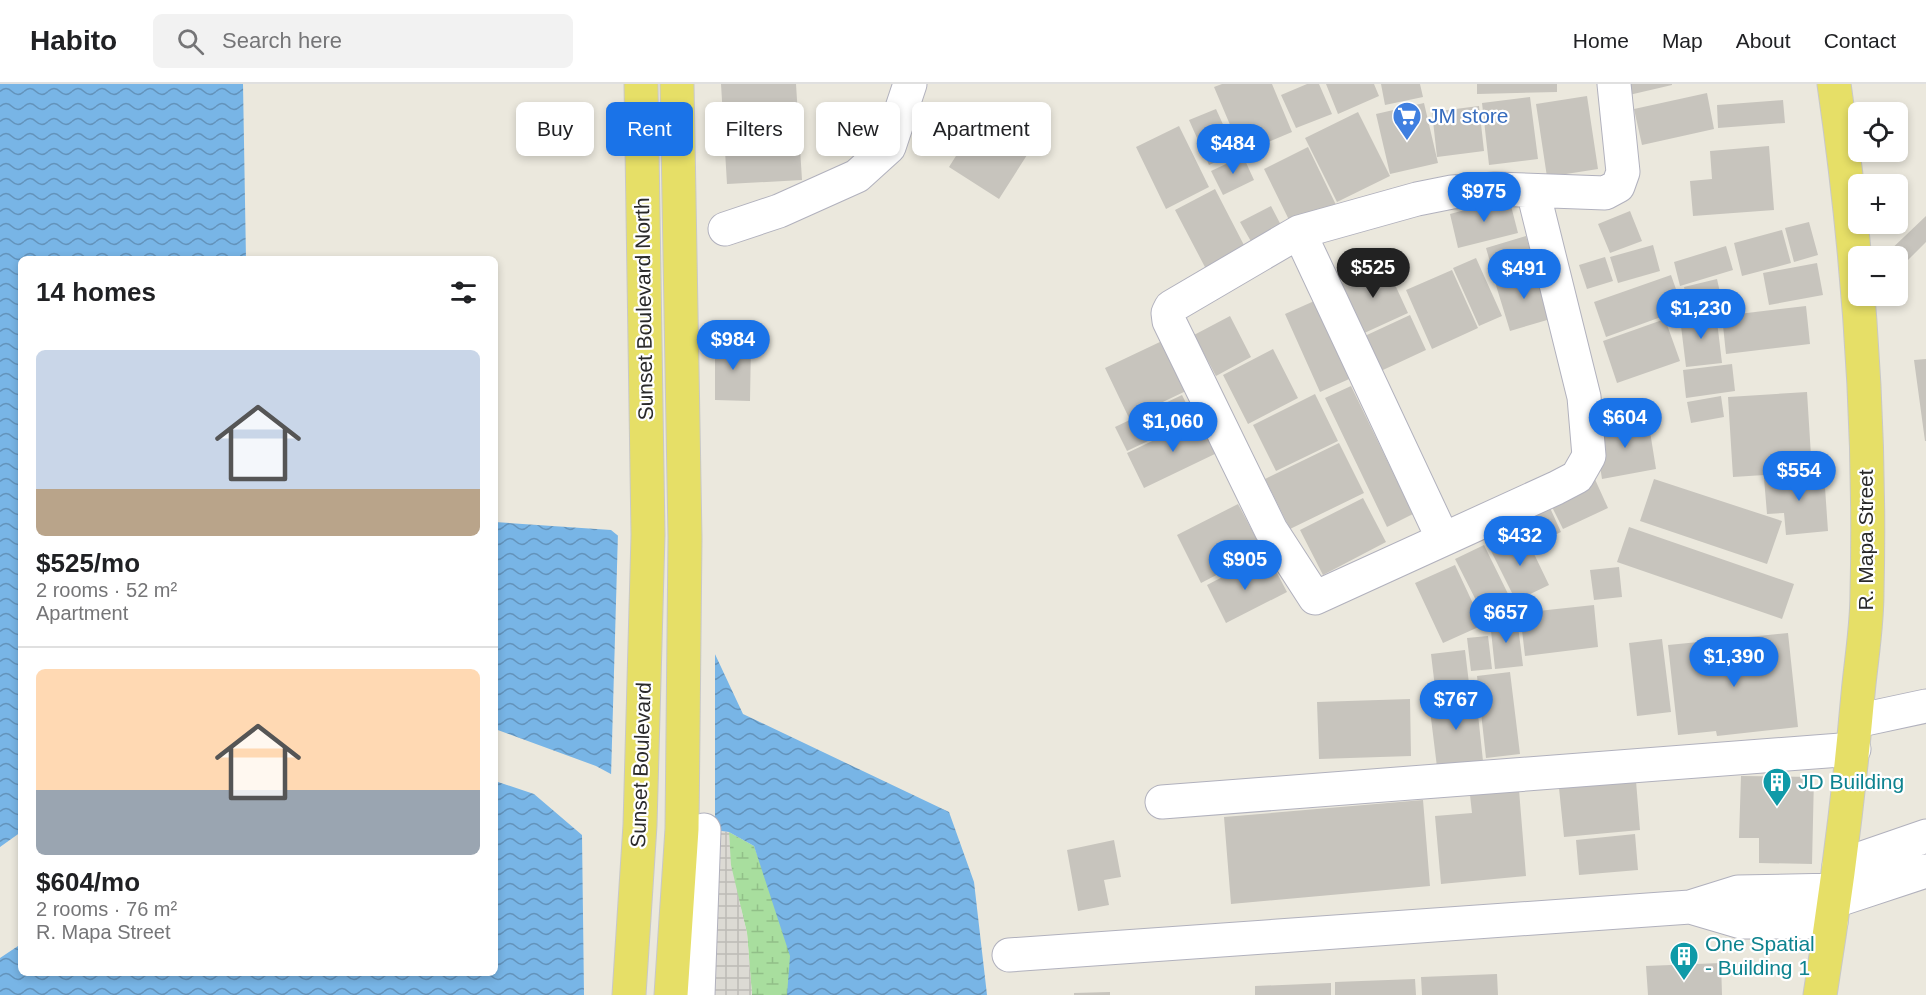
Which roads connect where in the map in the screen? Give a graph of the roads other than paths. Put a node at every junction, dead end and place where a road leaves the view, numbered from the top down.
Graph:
1 (640, 84) edge
2 (677, 84) edge
3 (910, 84) edge
4 (1614, 84) edge
5 (1840, 88) edge
6 (1533, 191) junction
7 (725, 229) dead end
8 (1299, 232) junction
9 (648, 535) joint
10 (685, 538) joint
11 (1443, 539) junction
12 (1926, 706) edge
13 (1855, 735) junction
14 (1162, 802) dead end
15 (693, 830) junction
16 (1926, 836) edge
17 (1926, 871) edge
18 (1836, 894) junction
19 (1009, 956) dead end
20 (629, 995) edge
21 (671, 995) edge
22 (698, 995) edge
23 (1820, 995) edge

1 - 9 main road, Sunset Boulevard North
2 - 10 main road, Sunset Boulevard North
3 - 7 street
4 - 6 street
5 - 13 main road, R. Mapa Street
6 - 8 street
6 - 11 street
8 - 11 street
8 - 11 street
9 - 20 main road, Sunset Boulevard
10 - 15 main road, Sunset Boulevard
12 - 13 street
13 - 14 street
13 - 18 main road, R. Mapa Street
15 - 21 main road, Sunset Boulevard
15 - 22 street
16 - 18 street
17 - 18 street
18 - 19 street
18 - 23 main road, R. Mapa Street

